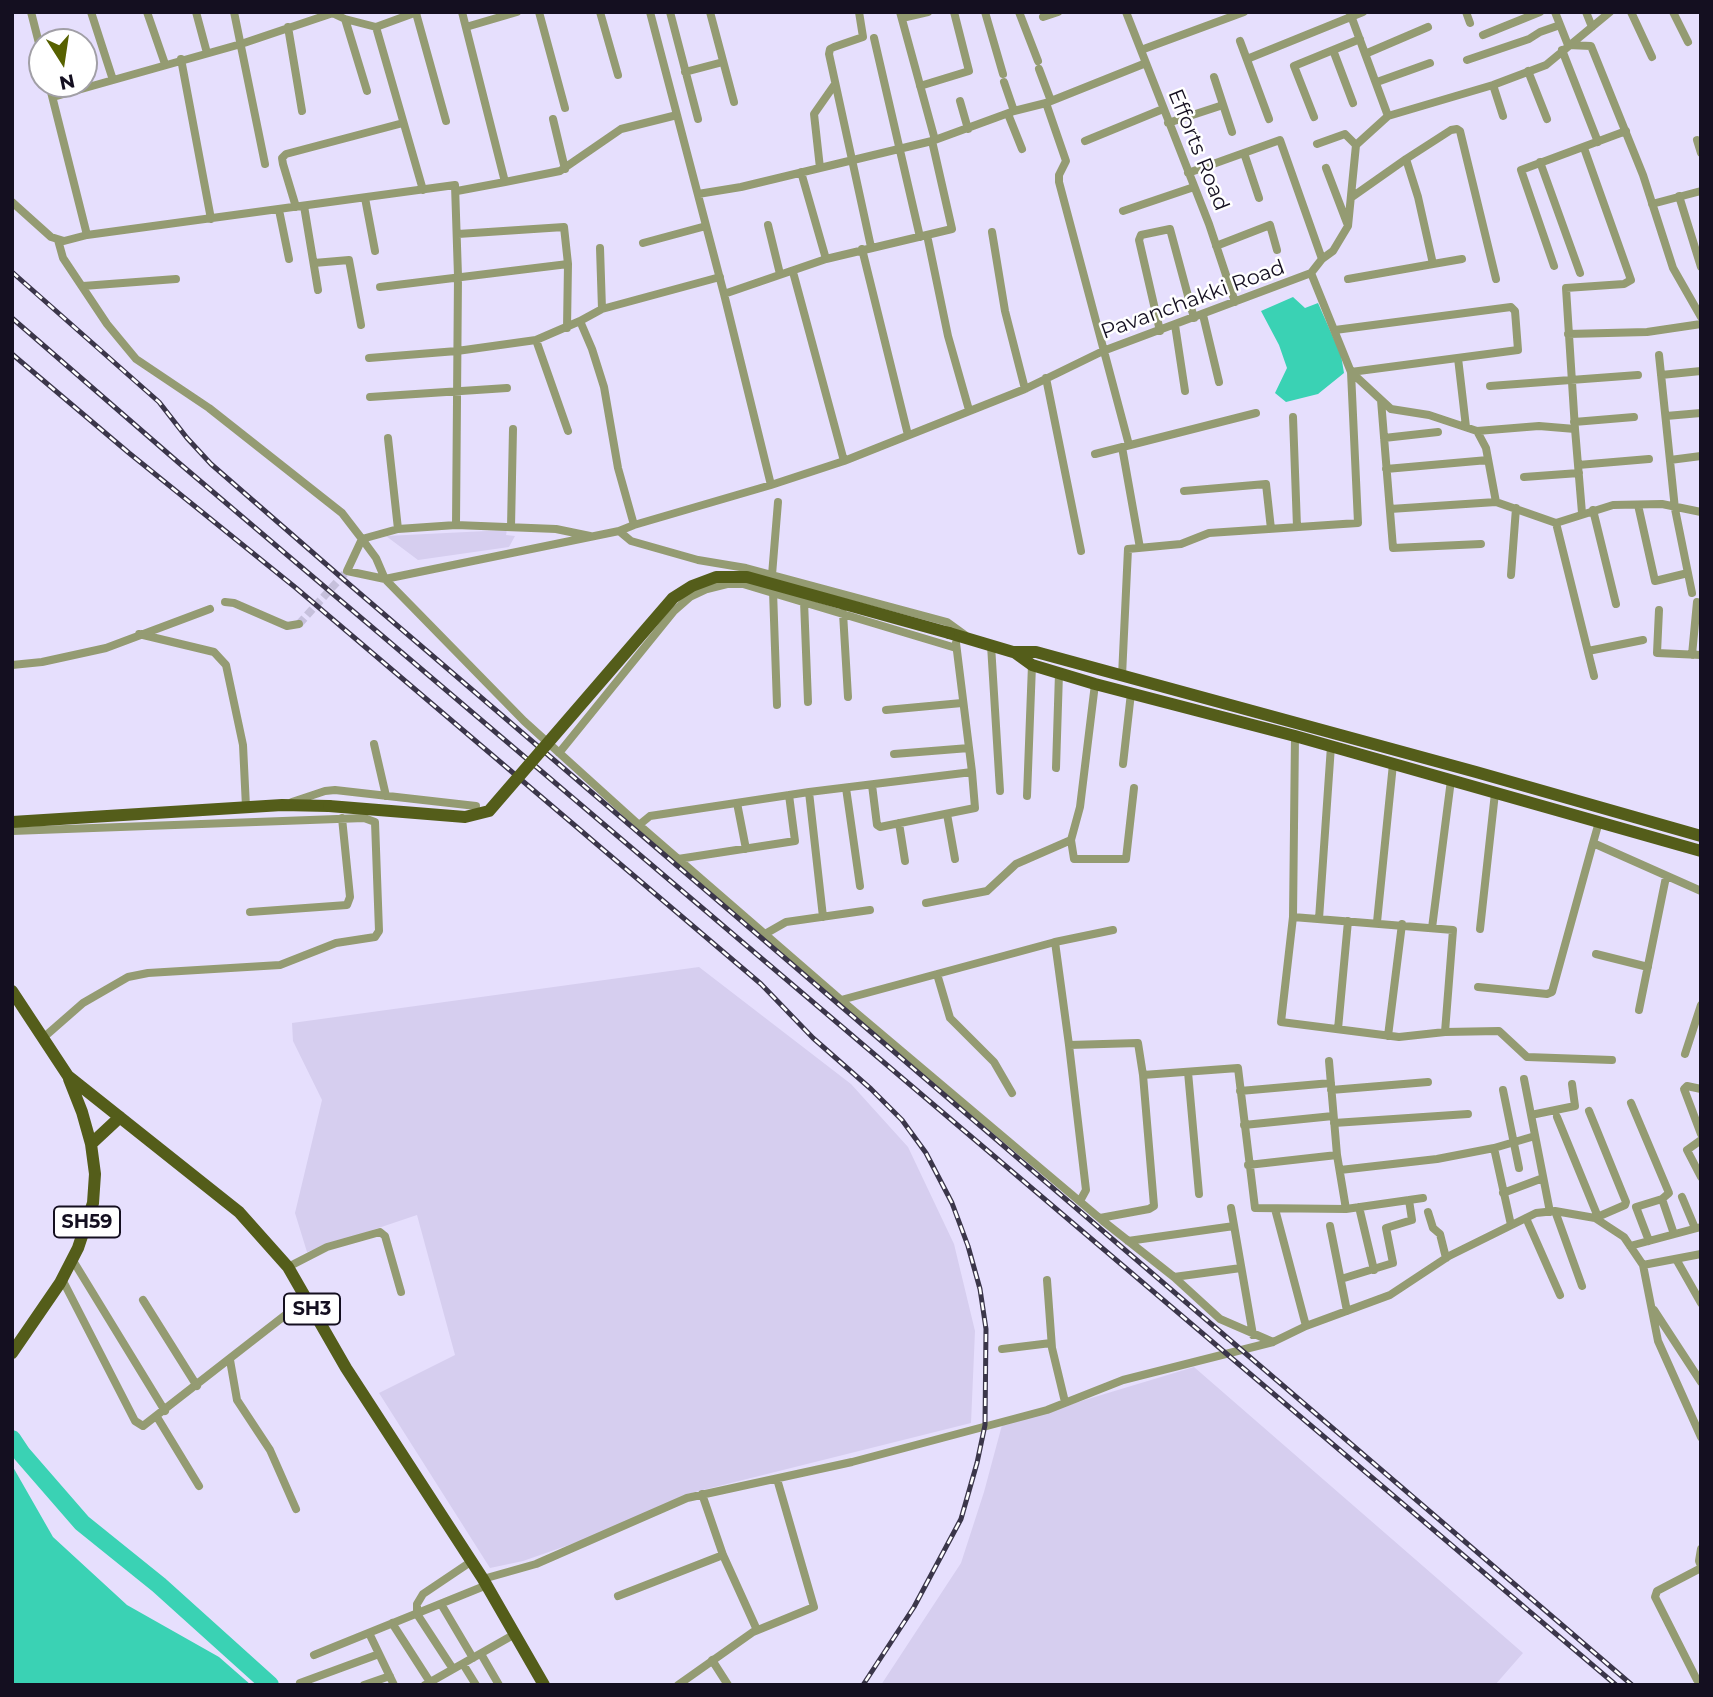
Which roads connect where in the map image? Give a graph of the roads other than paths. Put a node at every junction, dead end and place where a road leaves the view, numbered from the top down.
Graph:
1 (91, 12) edge
2 (147, 12) edge
3 (196, 12) edge
4 (234, 12) edge
5 (355, 12) edge
6 (416, 12) edge
7 (462, 12) edge
8 (517, 12) edge
9 (539, 12) edge
10 (600, 12) edge
11 (650, 12) edge
12 (670, 12) edge
13 (710, 12) edge
14 (859, 12) edge
15 (928, 12) edge
16 (954, 12) edge
17 (985, 12) edge
18 (1019, 12) edge
19 (1058, 12) edge
20 (1126, 12) edge
21 (1244, 12) edge
22 (1363, 12) edge
23 (1466, 12) edge
24 (1540, 12) edge
25 (1555, 12) edge
26 (1586, 12) edge
27 (1610, 12) edge
28 (1631, 12) edge
29 (1673, 12) edge
30 (330, 13) edge
31 (1351, 14) edge
32 (901, 15) edge
33 (1044, 17) dead end
34 (345, 19) junction
35 (1471, 23) dead end
36 (1560, 25) junction
37 (288, 27) junction
38 (376, 27) junction
39 (466, 27) junction
40 (1428, 27) dead end
41 (1592, 27) junction
42 (1483, 35) dead end
43 (874, 38) dead end
44 (1360, 39) junction
45 (1240, 41) dead end
46 (1688, 42) dead end
47 (241, 44) junction
48 (1565, 48) junction
49 (1141, 50) junction
50 (1334, 50) junction
51 (207, 53) junction
52 (1365, 54) junction
53 (1652, 57) dead end
54 (1247, 59) junction
55 (181, 60) junction
56 (1467, 60) dead end
57 (723, 62) junction
58 (1146, 63) junction
59 (1430, 63) dead end
60 (165, 64) junction
61 (1528, 71) junction
62 (685, 72) junction
63 (618, 75) dead end
64 (1214, 77) dead end
65 (113, 80) junction
66 (1377, 82) junction
67 (98, 84) edge
68 (835, 84) junction
69 (1493, 85) junction
70 (920, 86) junction
71 (367, 91) dead end
72 (52, 98) edge
73 (960, 101) dead end
74 (734, 102) dead end
75 (1049, 102) junction
76 (1353, 103) dead end
77 (1223, 105) junction
78 (565, 108) dead end
79 (1163, 109) junction
80 (302, 111) dead end
81 (1011, 113) junction
82 (677, 115) junction
83 (1388, 116) junction
84 (1503, 116) dead end
85 (1314, 117) dead end
86 (553, 119) dead end
87 (698, 119) dead end
88 (1269, 119) dead end
89 (1547, 119) dead end
90 (446, 121) dead end
91 (1168, 122) junction
92 (403, 123) junction
93 (968, 129) junction
94 (1626, 131) junction
95 (1232, 132) dead end
96 (934, 140) junction
97 (1085, 141) dead end
98 (1697, 141) dead end
99 (1598, 142) junction
100 (1317, 144) dead end
101 (1356, 145) junction
102 (1584, 148) junction
103 (901, 149) junction
104 (1021, 149) dead end
105 (1244, 153) junction
106 (1701, 153) edge
107 (1406, 159) junction
108 (850, 160) junction
109 (1540, 162) junction
110 (265, 164) dead end
111 (820, 168) junction
112 (1326, 168) dead end
113 (565, 169) junction
114 (801, 172) junction
115 (1188, 173) junction
116 (505, 182) junction
117 (1194, 187) junction
118 (423, 190) junction
119 (457, 191) junction
120 (1701, 191) edge
121 (698, 194) junction
122 (1352, 197) junction
123 (1679, 197) junction
124 (365, 198) junction
125 (1259, 198) dead end
126 (12, 202) edge
127 (1652, 204) junction
128 (300, 207) junction
129 (279, 210) junction
130 (1123, 211) dead end
131 (211, 219) junction
132 (768, 225) dead end
133 (706, 226) junction
134 (1348, 226) junction
135 (992, 232) dead end
136 (457, 234) junction
137 (87, 235) junction
138 (923, 236) junction
139 (58, 240) junction
140 (643, 243) dead end
141 (1216, 246) junction
142 (600, 248) dead end
143 (867, 248) junction
144 (1278, 250) dead end
145 (375, 251) dead end
146 (289, 259) dead end
147 (826, 259) junction
148 (1322, 259) junction
149 (1462, 259) dead end
150 (314, 263) junction
151 (568, 264) junction
152 (1433, 264) junction
153 (1554, 266) dead end
154 (1701, 267) edge
155 (793, 271) junction
156 (1311, 273) junction
157 (1580, 273) dead end
158 (780, 274) junction
159 (458, 276) junction
160 (720, 277) junction
161 (176, 279) dead end
162 (1348, 279) dead end
163 (1496, 279) dead end
164 (83, 286) junction
165 (380, 286) dead end
166 (318, 290) dead end
167 (724, 294) junction
168 (1235, 302) junction
169 (602, 309) junction
170 (1199, 317) junction
171 (1701, 317) edge
172 (580, 321) junction
173 (1701, 324) edge
174 (1175, 325) junction
175 (361, 326) dead end
176 (567, 328) junction
177 (1335, 330) junction
178 (1160, 331) junction
179 (1568, 334) junction
180 (536, 340) junction
181 (457, 351) junction
182 (1103, 351) junction
183 (1659, 355) dead end
184 (369, 358) dead end
185 (1458, 358) junction
186 (1701, 371) edge
187 (1351, 372) junction
188 (1638, 375) dead end
189 (1661, 375) junction
190 (1046, 378) junction
191 (1571, 379) junction
192 (1219, 382) dead end
193 (1490, 386) dead end
194 (507, 388) dead end
195 (1025, 389) junction
196 (1185, 391) dead end
197 (455, 393) junction
198 (370, 397) dead end
199 (1381, 400) junction
200 (969, 410) junction
201 (1256, 413) dead end
202 (1701, 413) edge
203 (1666, 416) junction
204 (1293, 417) dead end
205 (1634, 417) dead end
206 (1575, 426) junction
207 (1466, 428) junction
208 (513, 429) dead end
209 (568, 431) dead end
210 (1477, 431) junction
211 (1438, 432) dead end
212 (908, 435) junction
213 (388, 438) dead end
214 (1384, 438) junction
215 (1126, 446) junction
216 (1095, 454) dead end
217 (1701, 456) edge
218 (1649, 459) dead end
219 (1488, 460) junction
220 (1670, 460) junction
221 (844, 461) junction
222 (1387, 469) junction
223 (1578, 469) junction
224 (1524, 477) dead end
225 (771, 485) junction
226 (1184, 491) dead end
227 (778, 502) dead end
228 (1496, 502) junction
229 (1638, 505) junction
230 (1516, 508) junction
231 (1390, 509) junction
232 (1675, 509) junction
233 (1593, 510) junction
234 (1701, 512) edge
235 (1582, 513) junction
236 (1556, 523) junction
237 (456, 525) junction
238 (634, 525) junction
239 (511, 527) junction
240 (1297, 527) junction
241 (398, 529) junction
242 (1271, 529) junction
243 (619, 531) junction
244 (590, 536) junction
245 (362, 539) junction
246 (1481, 544) dead end
247 (1140, 548) junction
248 (1081, 551) dead end
249 (1688, 573) junction
250 (772, 575) junction
251 (1511, 575) dead end
252 (385, 579) junction
253 (772, 592) junction
254 (1692, 593) dead end
255 (804, 601) junction
256 (1697, 602) dead end
257 (225, 603) dead end
258 (1616, 604) dead end
259 (210, 609) dead end
260 (1659, 610) dead end
261 (842, 613) junction
262 (299, 624) dead end
263 (139, 634) junction
264 (953, 638) junction
265 (969, 638) junction
266 (1643, 640) dead end
267 (991, 645) junction
268 (1013, 652) junction
269 (1588, 652) junction
270 (1696, 655) edge
271 (12, 665) edge
272 (1032, 665) junction
273 (1059, 673) junction
274 (1122, 676) junction
275 (1594, 676) dead end
276 (1095, 684) junction
277 (1131, 693) junction
278 (848, 697) dead end
279 (808, 702) dead end
280 (962, 703) junction
281 (777, 705) dead end
282 (886, 710) dead end
283 (1295, 736) junction
284 (374, 744) dead end
285 (1331, 747) junction
286 (968, 748) junction
287 (559, 753) junction
288 (894, 754) dead end
289 (1124, 764) dead end
290 (1393, 764) junction
291 (1056, 768) dead end
292 (972, 772) junction
293 (1451, 780) junction
294 (872, 785) junction
295 (846, 788) junction
296 (1134, 788) dead end
297 (1000, 791) dead end
298 (809, 792) junction
299 (1495, 793) junction
300 (789, 795) junction
301 (386, 796) junction
302 (1027, 796) dead end
303 (737, 803) junction
304 (282, 805) junction
305 (476, 806) dead end
306 (246, 807) junction
307 (947, 814) junction
308 (342, 818) junction
309 (12, 822) edge
310 (1599, 822) junction
311 (899, 823) junction
312 (639, 825) junction
313 (12, 831) edge
314 (1701, 836) edge
315 (1071, 840) junction
316 (1593, 843) junction
317 (746, 849) junction
318 (1701, 850) edge
319 (678, 859) junction
320 (955, 859) dead end
321 (905, 861) dead end
322 (1666, 877) junction
323 (860, 886) dead end
324 (1701, 891) edge
325 (926, 902) dead end
326 (870, 910) dead end
327 (250, 912) dead end
328 (823, 917) junction
329 (1293, 917) junction
330 (1319, 919) junction
331 (1348, 921) junction
332 (1377, 922) junction
333 (1402, 924) junction
334 (1432, 928) junction
335 (1480, 929) dead end
336 (1113, 930) dead end
337 (765, 934) junction
338 (1055, 943) junction
339 (1596, 954) dead end
340 (1648, 967) junction
341 (937, 974) junction
342 (1478, 987) dead end
343 (12, 991) edge
344 (841, 1000) junction
345 (1701, 1005) edge
346 (1639, 1010) dead end
347 (1699, 1019) edge
348 (1338, 1029) junction
349 (1445, 1032) junction
350 (1388, 1036) junction
351 (43, 1038) junction
352 (1069, 1045) junction
353 (1685, 1054) dead end
354 (1612, 1060) dead end
355 (1329, 1061) dead end
356 (1188, 1072) junction
357 (1143, 1075) junction
358 (68, 1076) junction
359 (1524, 1079) dead end
360 (1428, 1082) dead end
361 (1572, 1084) dead end
362 (1331, 1087) junction
363 (1701, 1089) edge
364 (1503, 1090) dead end
365 (1240, 1091) junction
366 (1012, 1093) dead end
367 (1631, 1103) dead end
368 (1590, 1111) dead end
369 (1468, 1114) dead end
370 (1531, 1115) junction
371 (120, 1117) junction
372 (1557, 1117) dead end
373 (1334, 1119) junction
374 (1244, 1125) junction
375 (1701, 1134) edge
376 (1535, 1136) junction
377 (1701, 1140) edge
378 (1513, 1143) junction
379 (91, 1144) junction
380 (1494, 1149) junction
381 (1337, 1155) junction
382 (1248, 1165) junction
383 (1519, 1168) dead end
384 (1339, 1170) junction
385 (1701, 1177) edge
386 (1544, 1178) junction
387 (1503, 1193) junction
388 (1199, 1194) dead end
389 (1682, 1197) dead end
390 (1423, 1198) dead end
391 (1662, 1199) junction
392 (1409, 1200) junction
393 (1080, 1201) junction
394 (1359, 1207) junction
395 (1231, 1208) dead end
396 (1275, 1209) junction
397 (1346, 1209) junction
398 (1553, 1211) junction
399 (1428, 1212) dead end
400 (1596, 1217) junction
401 (1100, 1218) junction
402 (1526, 1218) junction
403 (1234, 1226) junction
404 (1330, 1226) dead end
405 (1511, 1226) junction
406 (1698, 1228) edge
407 (1674, 1234) junction
408 (1128, 1241) junction
409 (1649, 1241) junction
410 (1630, 1246) junction
411 (1701, 1254) edge
412 (1446, 1258) junction
413 (72, 1259) junction
414 (1676, 1259) junction
415 (1643, 1265) junction
416 (288, 1267) junction
417 (1241, 1268) junction
418 (1374, 1270) junction
419 (1174, 1277) junction
420 (62, 1279) junction
421 (1341, 1279) junction
422 (1047, 1280) dead end
423 (1582, 1286) dead end
424 (401, 1292) dead end
425 (1560, 1296) dead end
426 (306, 1299) junction
427 (143, 1300) dead end
428 (1701, 1303) edge
429 (1650, 1305) junction
430 (1348, 1311) junction
431 (1306, 1326) junction
432 (1253, 1335) junction
433 (1273, 1342) junction
434 (1051, 1343) junction
435 (1002, 1349) dead end
436 (12, 1353) edge
437 (230, 1360) junction
438 (1698, 1371) edge
439 (1701, 1382) edge
440 (197, 1386) junction
441 (1065, 1402) junction
442 (161, 1414) junction
443 (1701, 1437) edge
444 (777, 1479) junction
445 (199, 1486) dead end
446 (702, 1494) junction
447 (296, 1509) dead end
448 (1701, 1549) edge
449 (723, 1555) junction
450 (472, 1561) junction
451 (1701, 1567) edge
452 (485, 1582) junction
453 (618, 1596) dead end
454 (441, 1604) junction
455 (417, 1614) junction
456 (392, 1623) junction
457 (757, 1630) junction
458 (369, 1633) junction
459 (515, 1634) junction
460 (379, 1654) junction
461 (314, 1655) dead end
462 (477, 1656) junction
463 (712, 1660) junction
464 (463, 1664) junction
465 (453, 1669) junction
466 (443, 1675) junction
467 (392, 1680) edge
468 (1701, 1681) edge
469 (300, 1683) dead end
470 (427, 1684) edge
471 (364, 1685) edge
472 (449, 1685) edge
473 (476, 1685) edge
474 (499, 1685) edge
475 (544, 1685) edge
476 (678, 1685) edge
477 (728, 1685) edge

1 - 65 street
2 - 60 street
3 - 51 street
4 - 47 street
5 - 34 street
6 - 38 street
6 - 90 street
7 - 39 street
8 - 39 street
9 - 78 street
10 - 63 street
11 - 82 street
12 - 62 street
13 - 57 street
14 - 68 street
15 - 32 street
16 - 70 street
17 - 81 street
18 - 75 street
19 - 33 street
20 - 49 street, Efforts Road
21 - 49 street
22 - 31 street
23 - 35 street
24 - 42 street
25 - 36 street
26 - 41 street
27 - 41 street
28 - 53 street
29 - 46 street
30 - 34 street
30 - 37 street
31 - 44 street
31 - 54 street
32 - 70 street
34 - 38 street
34 - 71 street
36 - 48 street
36 - 56 street
37 - 47 street
37 - 80 street
38 - 92 street
39 - 116 street
40 - 52 street
41 - 48 street
43 - 103 street
44 - 50 street
44 - 52 street
45 - 54 street
47 - 51 street
47 - 110 street
48 - 61 street
48 - 94 street
48 - 99 street
49 - 58 street, Efforts Road
50 - 76 street
50 - 85 street
51 - 55 street
52 - 66 street
54 - 88 street
55 - 60 street
55 - 131 street
57 - 62 street
57 - 74 street
58 - 75 street
58 - 79 street, Efforts Road
59 - 66 street
60 - 65 street
61 - 69 street
61 - 89 street
62 - 87 street
64 - 77 street
65 - 67 street
66 - 83 street
68 - 108 street
68 - 111 street
69 - 83 street
69 - 84 street
70 - 96 street
72 - 137 street
73 - 93 street
75 - 81 street
75 - 182 street
77 - 91 street
77 - 95 street
79 - 91 street, Efforts Road
79 - 97 street
81 - 93 street
81 - 104 street
82 - 113 street
82 - 121 street
83 - 101 street
86 - 113 street
91 - 115 street, Efforts Road
92 - 118 street
92 - 128 street
93 - 96 street
94 - 99 street
94 - 127 street
96 - 103 street
96 - 138 street
98 - 106 street
99 - 102 street
100 - 101 street
101 - 122 street, Pavanchakki Road
102 - 109 street
102 - 179 street
103 - 108 street
103 - 138 street
105 - 115 street
105 - 125 street
105 - 148 street
107 - 122 street
107 - 152 street
107 - 163 street
108 - 111 street
108 - 143 street
109 - 153 street
109 - 157 street
111 - 114 street
112 - 134 street
113 - 116 street
114 - 121 street
114 - 147 street
115 - 117 street, Efforts Road
116 - 119 street
117 - 130 street
117 - 141 street, Efforts Road
118 - 119 street
118 - 124 street
119 - 136 street
120 - 123 street
121 - 133 street
122 - 134 street, Pavanchakki Road
123 - 127 street
123 - 154 street
124 - 128 street
124 - 145 street
126 - 139 street
127 - 171 street
128 - 129 street
128 - 150 street
129 - 131 street
129 - 146 street
131 - 137 street
132 - 158 street
133 - 140 street
133 - 160 street
134 - 148 street, Pavanchakki Road
135 - 195 street
136 - 151 street
136 - 159 street
137 - 139 street
138 - 143 street
138 - 200 street
139 - 164 street
141 - 144 street
141 - 168 street, Efforts Road
142 - 169 street
143 - 147 street
143 - 212 street
147 - 155 street
148 - 156 street, Pavanchakki Road
149 - 152 street
150 - 166 street
150 - 175 street
151 - 159 street
151 - 176 street
152 - 162 street
155 - 158 street
155 - 221 street
156 - 168 street, Pavanchakki Road
156 - 177 street
158 - 167 street
159 - 165 street
159 - 181 street
160 - 167 street
160 - 169 street
161 - 164 street
164 - 245 street
167 - 225 street
168 - 170 street, Pavanchakki Road
169 - 172 street
170 - 174 street, Pavanchakki Road
170 - 178 street
170 - 192 street
172 - 176 street
172 - 238 street
173 - 179 street
174 - 178 street, Pavanchakki Road
174 - 196 street
176 - 180 street
177 - 185 street
177 - 187 street
178 - 182 street, Pavanchakki Road
179 - 191 street
180 - 181 street
180 - 209 street
181 - 184 street
181 - 197 street
182 - 190 street, Pavanchakki Road
182 - 215 street
183 - 189 street
185 - 187 street
185 - 207 street
186 - 189 street
187 - 199 street
187 - 240 street
188 - 191 street
189 - 203 street
190 - 195 street, Pavanchakki Road
190 - 248 street
191 - 193 street
191 - 206 street
194 - 197 street
195 - 200 street, Pavanchakki Road
197 - 198 street
197 - 237 street
199 - 207 street
199 - 214 street
200 - 212 street, Pavanchakki Road
201 - 215 street
202 - 203 street
203 - 220 street
204 - 240 street
205 - 206 street
206 - 210 street
206 - 223 street
207 - 210 street
208 - 239 street
210 - 219 street
211 - 214 street
212 - 221 street, Pavanchakki Road
213 - 241 street
214 - 222 street
215 - 216 street
215 - 247 street
217 - 220 street
218 - 223 street
219 - 222 street
219 - 228 street
220 - 232 street
221 - 225 street, Pavanchakki Road
222 - 231 street
223 - 224 street
223 - 235 street
225 - 238 street, Pavanchakki Road
226 - 242 street
227 - 250 street
228 - 230 street
228 - 231 street
229 - 232 street
229 - 233 street
229 - 249 street
230 - 236 street
230 - 251 street
231 - 246 street
232 - 234 street
232 - 249 street
233 - 235 street
233 - 258 street
235 - 236 street
236 - 269 street
237 - 239 street
237 - 241 street
238 - 243 street, Pavanchakki Road
239 - 244 street
240 - 242 street
241 - 245 street
242 - 247 street
243 - 244 street, Pavanchakki Road
243 - 250 street
244 - 252 street, Pavanchakki Road
245 - 252 street
245 - 252 street
247 - 274 street
249 - 254 street
250 - 265 street
252 - 287 street
253 - 255 street
253 - 281 street
253 - 287 street
255 - 261 street
255 - 279 street
256 - 270 street
257 - 262 street
259 - 263 street
260 - 270 street
261 - 264 street
261 - 278 street
263 - 271 street
263 - 306 street
264 - 265 main road
264 - 280 street
264 - 304 main road, bridge
265 - 267 main road
266 - 269 street
267 - 268 main road
267 - 297 street
268 - 272 main road
268 - 274 main road
269 - 275 street
272 - 273 main road
272 - 302 street
273 - 276 main road
273 - 291 street
274 - 314 main road
276 - 277 main road
276 - 315 street
277 - 283 main road
277 - 289 street
280 - 282 street
280 - 286 street
283 - 285 main road
283 - 329 street
284 - 301 street
285 - 290 main road
285 - 330 street
286 - 288 street
286 - 292 street
287 - 312 street
290 - 293 main road
290 - 332 street
292 - 294 street
292 - 307 street
293 - 299 main road
293 - 334 street
294 - 295 street
294 - 311 street
295 - 298 street
295 - 323 street
296 - 315 street
298 - 300 street
298 - 328 street
299 - 310 main road
299 - 335 street
300 - 303 street
300 - 317 street
301 - 304 street
301 - 305 street
303 - 312 street
303 - 317 street
304 - 306 main road
306 - 309 main road
307 - 311 street
307 - 320 street
308 - 313 street
308 - 327 street
308 - 351 street
310 - 316 street
310 - 318 main road
311 - 321 street
312 - 319 street
315 - 325 street
316 - 322 street
316 - 342 street
317 - 319 street
319 - 337 street
322 - 324 street
322 - 340 street
326 - 328 street
328 - 337 street
329 - 330 street
329 - 348 street
330 - 331 street
331 - 332 street
331 - 348 street
332 - 333 street
333 - 334 street
333 - 350 street
334 - 349 street
336 - 338 street
337 - 344 street
338 - 341 street
338 - 352 street
339 - 340 street
340 - 346 street
341 - 344 street
341 - 366 street
343 - 351 main road, SH3
344 - 393 street
345 - 347 street
347 - 353 street
348 - 350 street
349 - 350 street
349 - 354 street
351 - 358 main road, SH3
352 - 357 street
352 - 393 street
355 - 362 street
356 - 357 street
356 - 365 street
356 - 388 street
357 - 401 street
358 - 371 main road, SH3
358 - 379 main road, SH59
359 - 370 street
360 - 362 street
361 - 370 street
362 - 365 street
362 - 373 street
363 - 375 street
364 - 378 street
365 - 374 street
367 - 391 street
368 - 400 street
369 - 373 street
370 - 376 street
371 - 379 main road
371 - 416 main road, SH3
372 - 400 street
373 - 374 street
373 - 381 street
374 - 382 street
376 - 378 street
376 - 386 street
377 - 385 street
378 - 380 street
378 - 383 street
379 - 413 main road, SH59
380 - 384 street
380 - 387 street
381 - 382 street
381 - 384 street
382 - 396 street
384 - 397 street
386 - 387 street
386 - 398 street
387 - 405 street
389 - 406 street
390 - 392 street
391 - 407 street
391 - 409 street
392 - 394 street
392 - 418 street
393 - 401 street
394 - 397 street
394 - 418 street
395 - 403 street
396 - 397 street
396 - 431 street
398 - 400 street
398 - 402 street
398 - 423 street
399 - 412 street
400 - 410 street
401 - 408 street
402 - 405 street
402 - 425 street
403 - 408 street
403 - 417 street
404 - 421 street
405 - 412 street
406 - 407 street
407 - 409 street
408 - 419 street
409 - 410 street
410 - 415 street
411 - 414 street
412 - 430 street
413 - 420 main road, SH59
413 - 442 street
414 - 415 street
414 - 428 street
415 - 429 street
416 - 424 street
416 - 426 main road, SH3
417 - 419 street
417 - 432 street
418 - 421 street
419 - 432 street
420 - 436 main road, SH59
420 - 442 street
421 - 430 street
422 - 434 street
426 - 437 street
426 - 450 main road, SH3
427 - 440 street
429 - 438 street
429 - 443 street
430 - 431 street
431 - 433 street
432 - 433 street
433 - 441 street
434 - 435 street
434 - 441 street
437 - 440 street
437 - 447 street
438 - 439 street
440 - 442 street
441 - 444 street
442 - 445 street
444 - 446 street
444 - 457 street
446 - 449 street
446 - 452 street
448 - 451 street
449 - 453 street
449 - 457 street
450 - 452 main road, SH3
450 - 455 street
451 - 468 street
452 - 454 street
452 - 459 main road, SH3
454 - 455 street
454 - 462 street
455 - 456 street
455 - 465 street
456 - 458 street
456 - 470 street
457 - 463 street
458 - 460 street
458 - 461 street
459 - 462 street
459 - 475 main road, SH3
460 - 467 street
460 - 469 street
462 - 464 street
462 - 474 street
463 - 476 street
463 - 477 street
464 - 465 street
464 - 473 street
465 - 466 street
466 - 470 street
466 - 472 street
467 - 471 street

